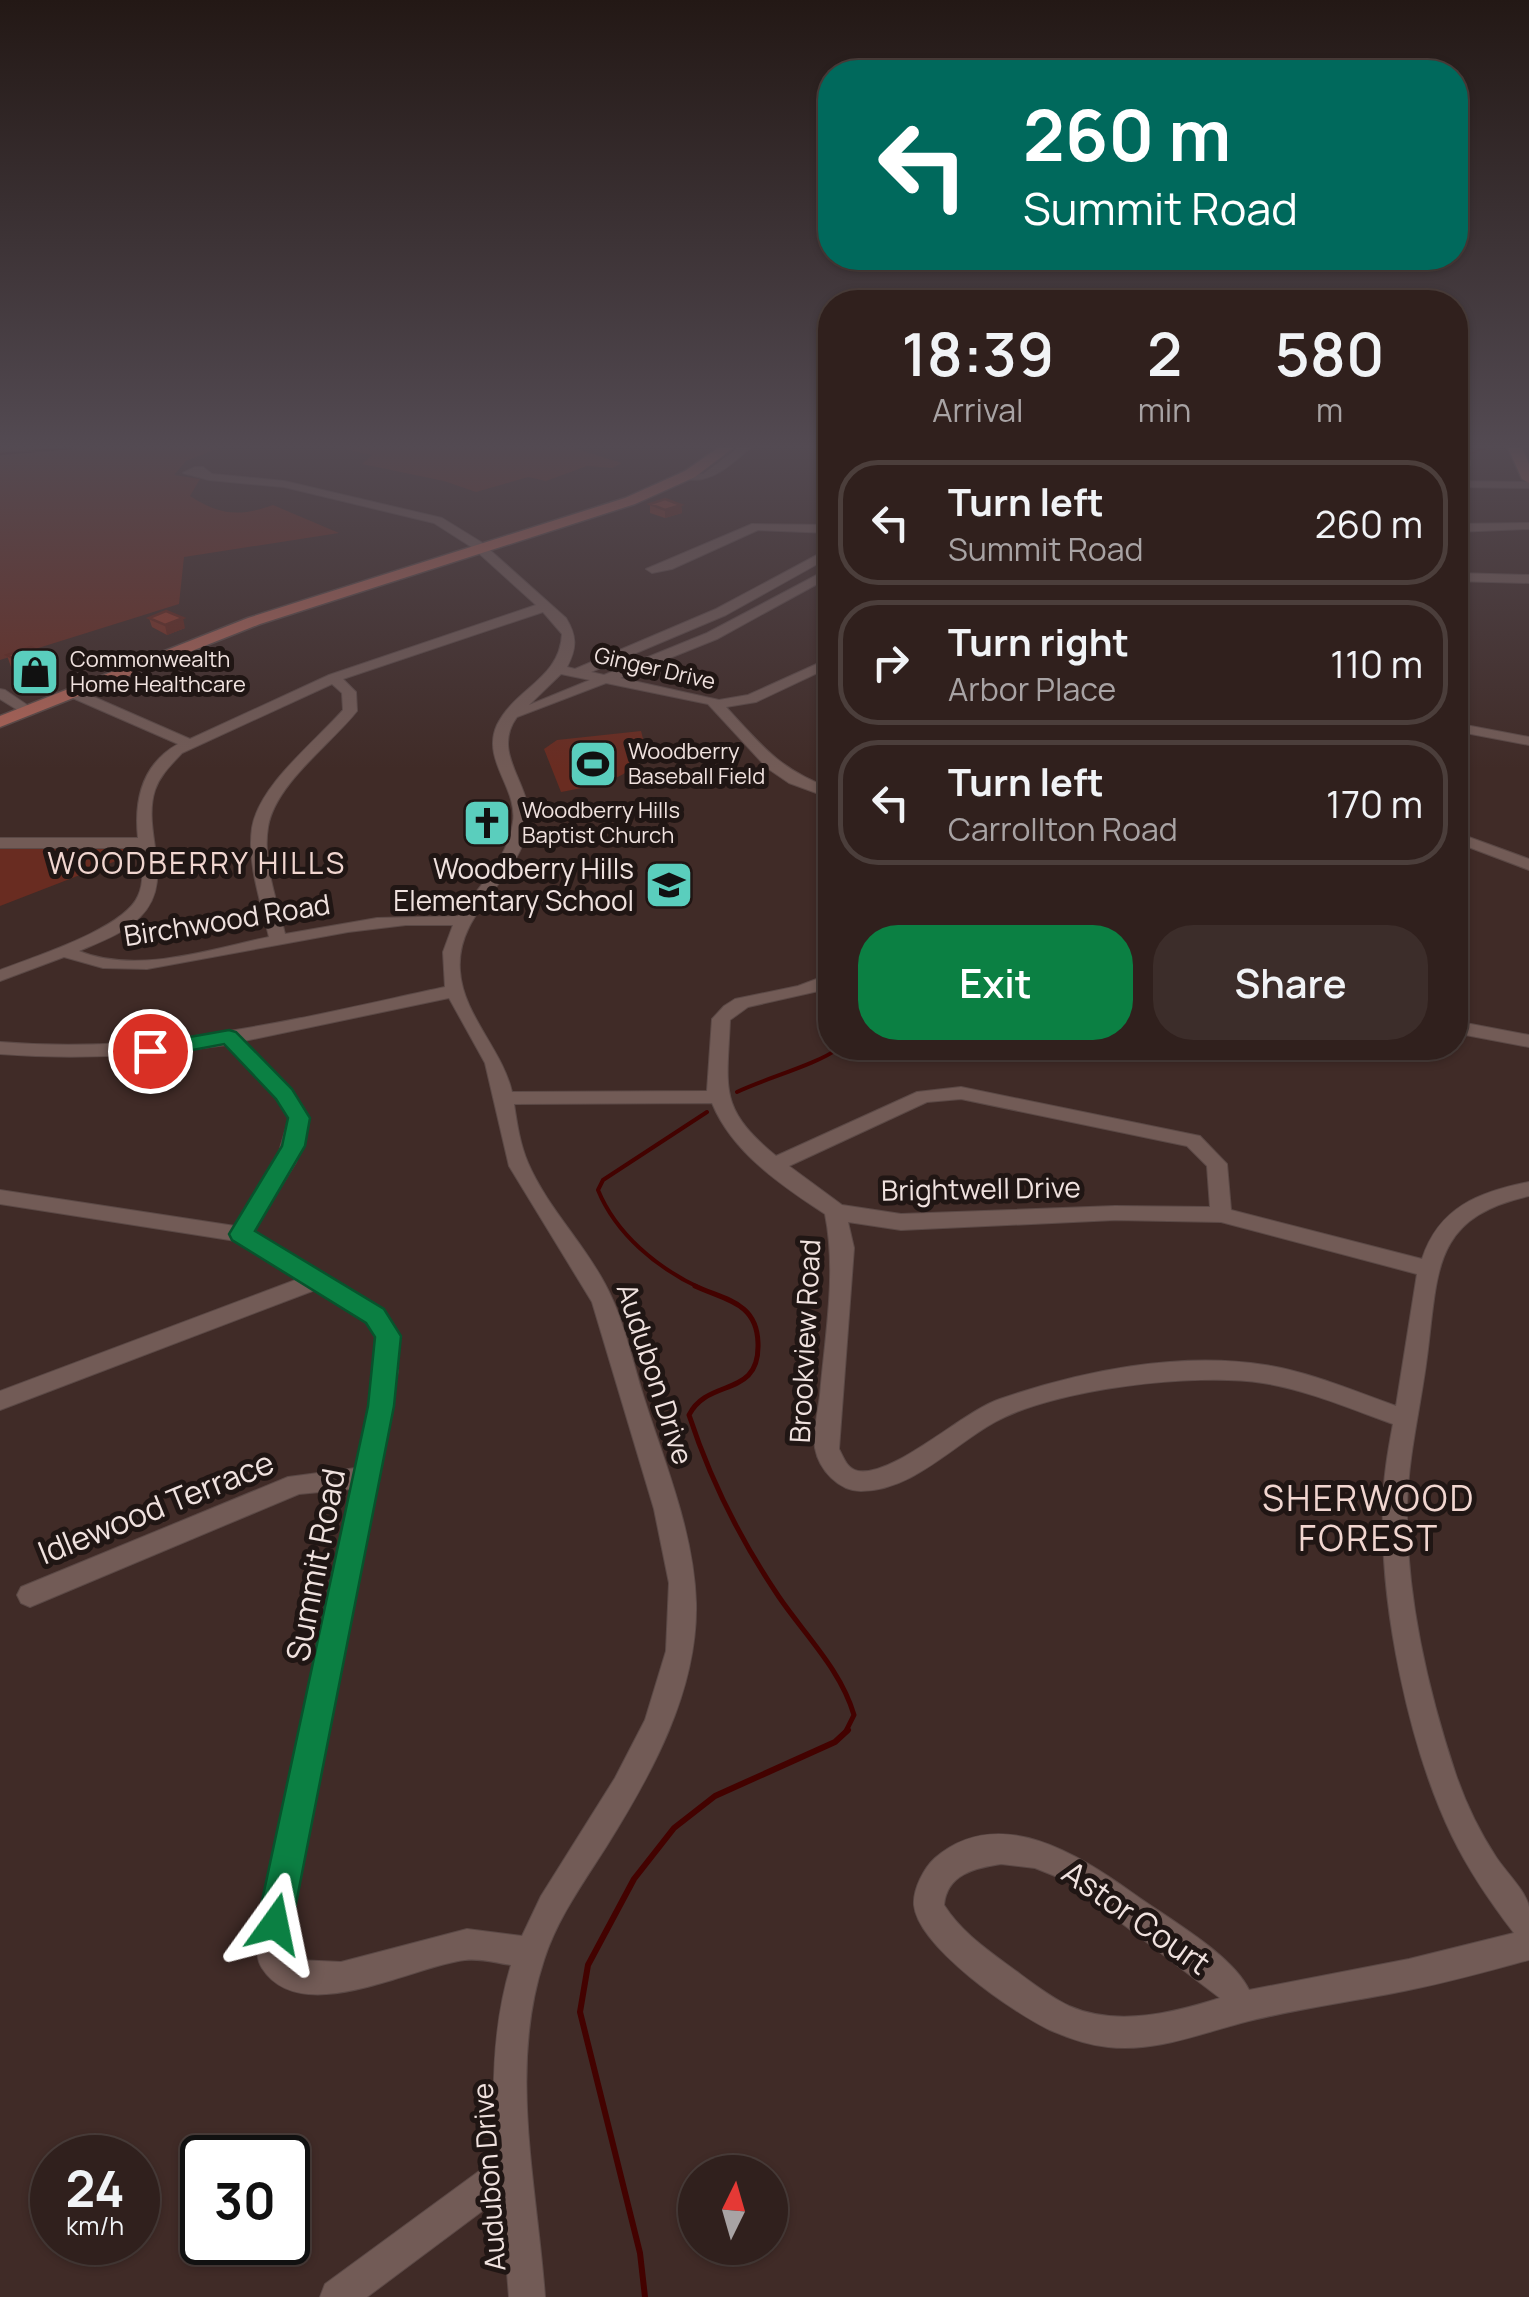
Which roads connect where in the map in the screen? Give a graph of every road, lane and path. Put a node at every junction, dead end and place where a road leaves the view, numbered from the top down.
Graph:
1 (464, 555) edge
2 (487, 555) edge
3 (692, 555) edge
4 (818, 559) edge
5 (652, 569) dead end
6 (1468, 577) edge
7 (818, 579) edge
8 (1529, 579) edge
9 (544, 607) junction
10 (818, 668) edge
11 (567, 671) junction
12 (334, 678) junction
13 (604, 678) junction
14 (0, 693) edge
15 (73, 693) junction
16 (718, 704) junction
17 (29, 711) junction
18 (509, 718) junction
19 (0, 722) edge
20 (1468, 729) edge
21 (1529, 741) edge
22 (187, 744) junction
23 (818, 789) edge
24 (1468, 842) edge
25 (0, 843) edge
26 (147, 843) junction
27 (1529, 865) edge
28 (463, 921) junction
29 (278, 941) junction
30 (61, 950) junction
31 (0, 976) edge
32 (818, 985) edge
33 (454, 991) junction
34 (1468, 1030) edge
35 (229, 1036) junction
36 (1529, 1042) edge
37 (0, 1048) edge
38 (717, 1097) junction
39 (504, 1098) junction
40 (774, 1165) junction
41 (1529, 1188) edge
42 (0, 1196) edge
43 (835, 1210) junction
44 (1221, 1215) junction
45 (241, 1234) junction
46 (1428, 1269) junction
47 (318, 1280) junction
48 (0, 1401) edge
49 (1405, 1418) junction
50 (366, 1477) junction
51 (30, 1595) dead end
52 (1529, 1928) edge
53 (1529, 1945) edge
54 (530, 1952) junction
55 (1241, 2007) junction
56 (515, 2166) junction
57 (338, 2297) edge
58 (527, 2297) edge

1 - 15 main road
2 - 9 street
3 - 5 street
4 - 11 street
6 - 8 street
7 - 13 street
9 - 11 street
9 - 12 street
10 - 16 street
11 - 13 street, Ginger Drive
11 - 18 street
12 - 22 street
12 - 29 street
13 - 16 street, Ginger Drive
13 - 18 street
14 - 17 street
15 - 17 main road
15 - 22 street
16 - 23 street, Ginger Drive
17 - 19 main road
18 - 28 street
20 - 21 street
22 - 26 street
24 - 27 street
25 - 26 street
26 - 30 street
28 - 29 street, Birchwood Road
28 - 33 street
29 - 30 street, Birchwood Road
30 - 31 street
32 - 38 street
33 - 35 street
33 - 39 street, Audubon Drive
34 - 36 street
35 - 37 street
35 - 45 street
38 - 39 street
38 - 40 street, Brightwell Drive
39 - 54 street, Audubon Drive
40 - 43 street, Brightwell Drive
40 - 44 street
41 - 46 street
42 - 45 street, Summit Road
43 - 44 street, Brightwell Drive
43 - 49 street, Brookview Road
44 - 46 street, Brightwell Drive
45 - 47 street, Summit Road
46 - 49 street
47 - 48 street
47 - 50 street, Summit Road
49 - 52 street
50 - 51 street, Idlewood Terrace
50 - 54 street, Summit Road
53 - 55 street, Astor Court
54 - 56 street, Audubon Drive
55 - 55 street, Astor Court
56 - 57 street
56 - 58 street, Audubon Drive

